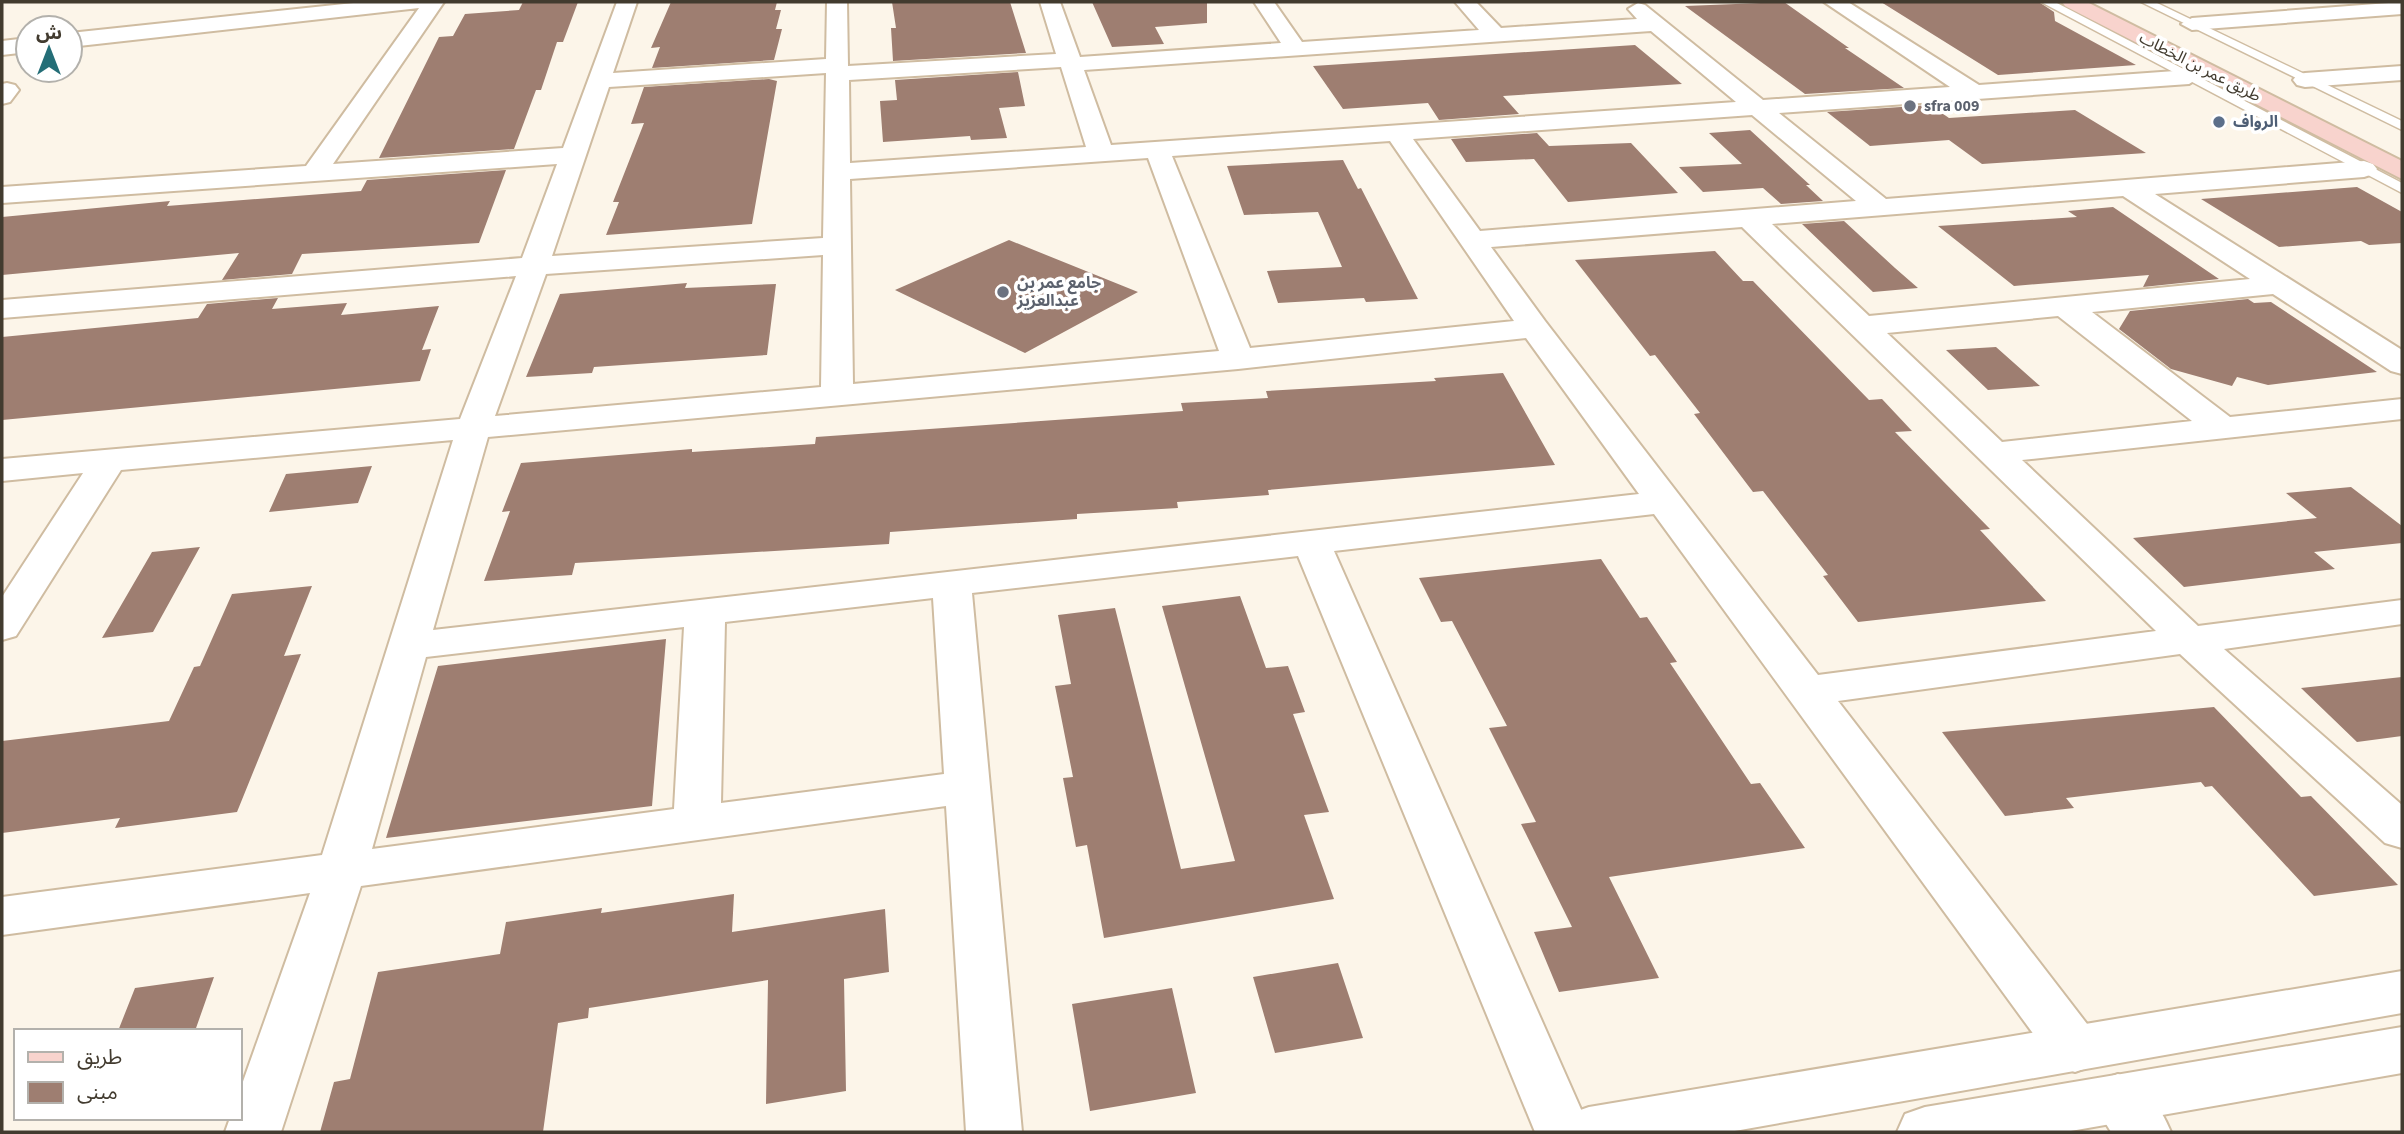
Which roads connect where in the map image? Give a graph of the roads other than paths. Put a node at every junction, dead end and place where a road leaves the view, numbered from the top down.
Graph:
1 (418, 2) edge
2 (434, 2) edge
3 (627, 2) edge
4 (837, 2) edge
5 (1049, 2) edge
6 (1264, 2) edge
7 (1465, 2) edge
8 (1629, 2) edge
9 (1834, 2) edge
10 (2047, 2) edge
11 (2073, 2) edge
12 (2137, 2) edge
13 (2147, 2) edge
14 (2296, 2) edge
15 (2402, 8) edge
16 (2111, 12) edge
17 (2324, 14) junction
18 (1656, 24) junction
19 (2089, 24) junction
20 (2192, 24) junction
21 (1496, 35) junction
22 (84, 38) edge
23 (1296, 49) junction
24 (1070, 62) junction
25 (837, 70) junction
26 (2402, 73) edge
27 (2189, 77) junction
28 (600, 80) junction
29 (2305, 80) junction
30 (2, 91) edge
31 (1974, 92) junction
32 (2, 97) edge
33 (1754, 107) junction
34 (2402, 126) edge
35 (1396, 132) junction
36 (1157, 149) junction
37 (2402, 149) edge
38 (1101, 153) junction
39 (573, 155) junction
40 (2364, 169) junction
41 (2402, 171) edge
42 (837, 172) junction
43 (313, 174) junction
44 (2128, 188) junction
45 (2402, 189) edge
46 (2, 195) edge
47 (1880, 208) junction
48 (1749, 218) junction
49 (1472, 240) junction
50 (837, 246) junction
51 (534, 266) junction
52 (2279, 285) junction
53 (2064, 306) junction
54 (2, 309) edge
55 (1862, 326) junction
56 (1534, 328) junction
57 (1238, 359) junction
58 (2402, 364) edge
59 (837, 396) junction
60 (2402, 409) edge
61 (473, 429) junction
62 (2222, 429) junction
63 (1994, 453) junction
64 (109, 461) junction
65 (2, 470) edge
66 (1664, 502) junction
67 (1311, 542) junction
68 (952, 583) junction
69 (705, 612) junction
70 (2402, 612) edge
71 (2, 626) edge
72 (2189, 640) junction
73 (408, 646) junction
74 (1806, 691) junction
75 (967, 787) junction
76 (697, 824) junction
77 (2402, 831) edge
78 (341, 873) junction
79 (2, 916) edge
80 (2402, 992) edge
81 (2075, 1049) junction
82 (2402, 1050) edge
83 (2131, 1115) edge
84 (253, 1132) edge
85 (994, 1132) edge
86 (1563, 1132) edge
87 (1589, 1132) edge
88 (1925, 1132) edge

1 - 22 street
2 - 43 street
3 - 28 street
4 - 25 street
5 - 24 street
6 - 23 street
7 - 21 street
8 - 18 street
9 - 31 street
10 - 19 lane
11 - 16 main road, طريق عمر بن الخطاب
12 - 20 lane
13 - 20 lane
14 - 17 street
15 - 17 street
16 - 19 lane
16 - 37 main road, طريق عمر بن الخطاب
16 - 41 main road, طريق عمر بن الخطاب
17 - 20 street
18 - 21 street
18 - 33 street
19 - 27 lane
20 - 29 lane
21 - 23 street
23 - 24 street
24 - 25 street
24 - 38 street
25 - 28 street
25 - 42 street
26 - 29 street
27 - 31 street
27 - 40 lane
28 - 39 street
29 - 34 lane
30 - 32 street
31 - 33 street
33 - 35 street
33 - 47 street
35 - 36 street
35 - 49 street
36 - 38 street
36 - 57 street
38 - 42 street
39 - 43 street
39 - 51 street
40 - 44 street
40 - 45 lane
42 - 50 street
43 - 46 street
44 - 47 street
44 - 52 street
47 - 48 street
48 - 49 street
48 - 55 street
49 - 56 street
50 - 51 street
50 - 59 street
51 - 54 street
51 - 61 street
52 - 53 street
52 - 58 street
53 - 55 street
53 - 62 street
55 - 63 street
56 - 57 street
56 - 66 street
57 - 59 street
59 - 61 street
60 - 62 street
61 - 64 street
61 - 73 street
62 - 63 street
63 - 72 street
64 - 65 street
64 - 71 street
66 - 67 street
66 - 74 street
67 - 68 street
67 - 86 street
68 - 69 street
68 - 75 street
69 - 73 street
69 - 76 street
70 - 72 street
72 - 74 street
72 - 77 street
73 - 78 street
74 - 81 street
75 - 76 street
75 - 85 street
76 - 78 street
78 - 79 street
78 - 84 street
80 - 81 street
81 - 87 street
82 - 83 street
83 - 88 street

